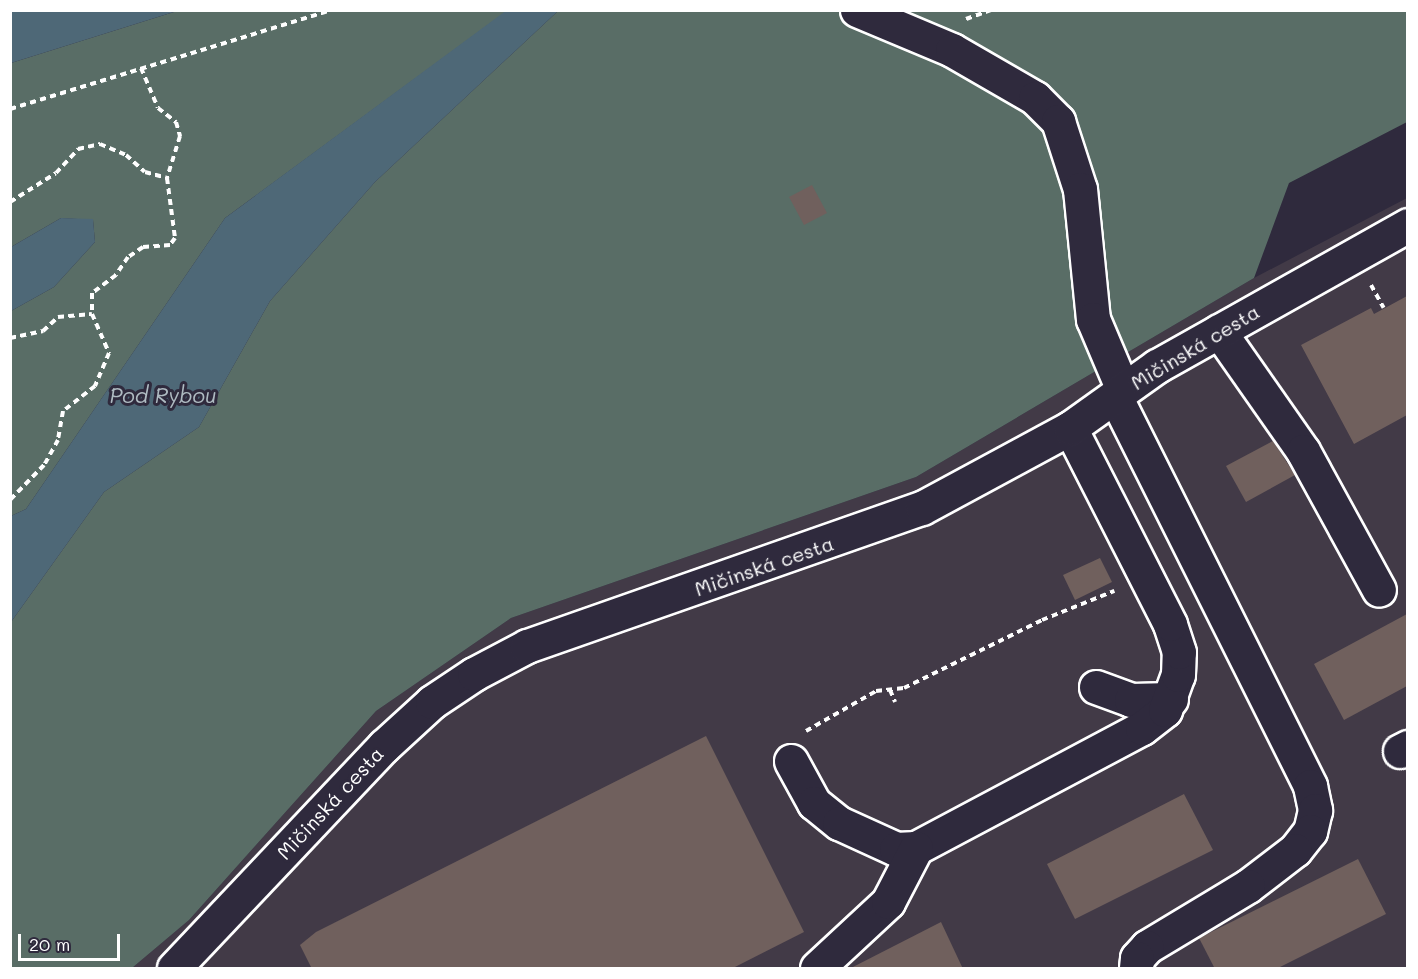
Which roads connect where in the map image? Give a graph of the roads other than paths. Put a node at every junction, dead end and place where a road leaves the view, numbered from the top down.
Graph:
1 (857, 10) edge
2 (1407, 225) edge
3 (1219, 331) junction
4 (1119, 393) junction
5 (1070, 428) junction
6 (1379, 590) dead end
7 (1096, 687) dead end
8 (1171, 699) junction
9 (791, 761) road end
10 (916, 848) junction
11 (174, 969) edge
12 (817, 969) edge
13 (1136, 969) edge

1 - 4 street
2 - 3 street, Mičinská cesta
3 - 4 street, Mičinská cesta
3 - 6 street
4 - 5 street, Mičinská cesta
4 - 13 street
5 - 8 street
5 - 11 street, Mičinská cesta
7 - 8 street
8 - 10 street
9 - 10 street
10 - 12 street

